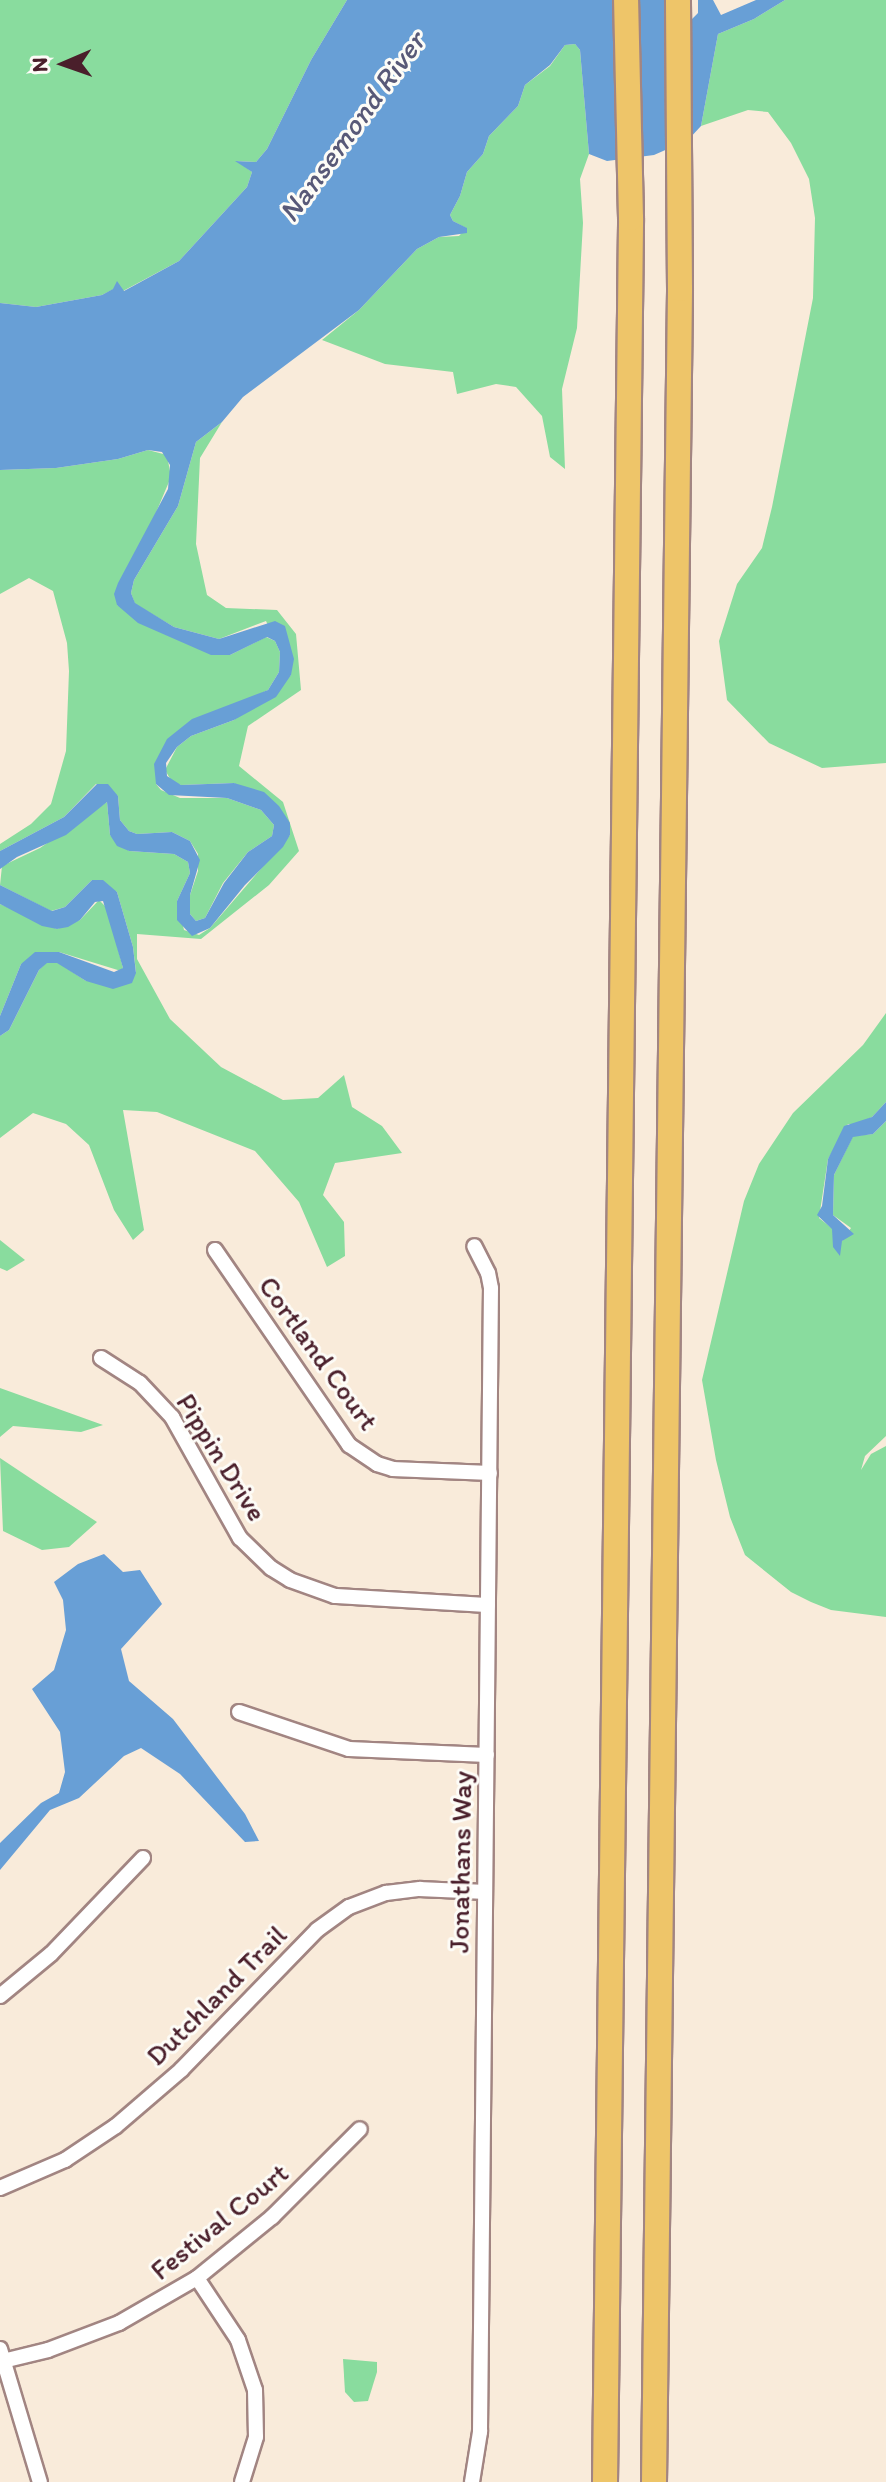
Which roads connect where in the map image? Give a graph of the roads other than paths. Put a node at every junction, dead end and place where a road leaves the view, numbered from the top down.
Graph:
1 (626, 0) edge
2 (678, 0) edge
3 (474, 1246) dead end
4 (215, 1250) dead end
5 (101, 1358) dead end
6 (490, 1473) junction
7 (488, 1605) junction
8 (239, 1712) dead end
9 (487, 1755) junction
10 (143, 1858) dead end
11 (485, 1892) junction
12 (0, 1996) edge
13 (360, 2129) dead end
14 (0, 2188) edge
15 (197, 2278) junction
16 (2, 2355) edge
17 (40, 2482) edge
18 (242, 2482) edge
19 (472, 2482) edge
20 (605, 2482) edge
21 (654, 2482) edge

1 - 20 highway
2 - 21 highway
3 - 6 street, Jonathans Way
4 - 6 street, Cortland Court
5 - 7 street, Pippin Drive
6 - 7 street, Jonathans Way
7 - 9 street, Jonathans Way
8 - 9 street
9 - 11 street, Jonathans Way
10 - 12 street
11 - 14 street, Dutchland Trail
11 - 19 street, Jonathans Way
13 - 15 street, Festival Court
15 - 16 street, Festival Court
15 - 18 street
16 - 17 street

